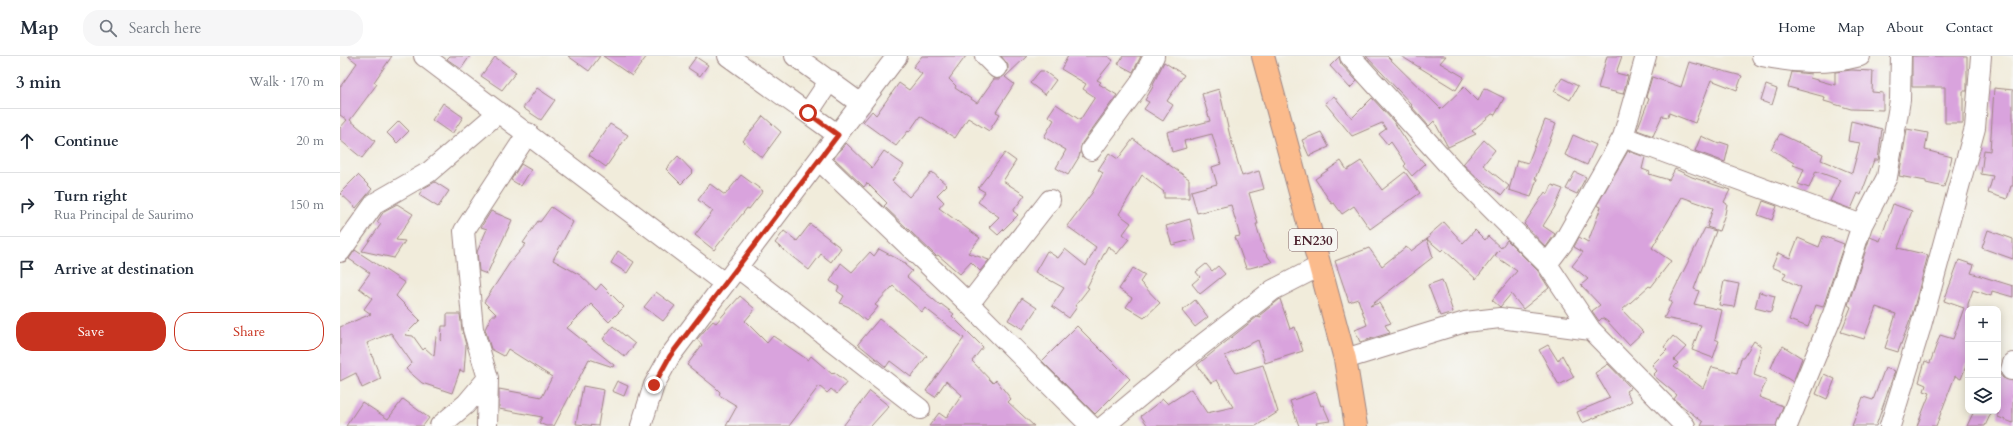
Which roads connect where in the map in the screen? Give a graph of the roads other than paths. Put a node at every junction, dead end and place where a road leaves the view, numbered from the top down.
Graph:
1 (424, 56) edge
2 (728, 56) edge
3 (795, 56) edge
4 (897, 56) edge
5 (1154, 56) edge
6 (1263, 56) edge
7 (1350, 56) edge
8 (1646, 56) edge
9 (1762, 56) edge
10 (1860, 56) edge
11 (1901, 56) edge
12 (1981, 56) edge
13 (830, 80) junction
14 (861, 104) junction
15 (499, 112) junction
16 (808, 113) junction
17 (528, 133) junction
18 (838, 135) junction
19 (1623, 137) junction
20 (1091, 150) dead end
21 (819, 160) junction
22 (1050, 200) dead end
23 (1862, 225) junction
24 (340, 252) edge
25 (1548, 264) junction
26 (1320, 266) junction
27 (737, 267) junction
28 (724, 283) junction
29 (969, 304) junction
30 (1591, 330) junction
31 (1344, 359) junction
32 (488, 378) junction
33 (920, 409) dead end
34 (440, 426) edge
35 (487, 426) edge
36 (641, 426) edge
37 (1091, 426) edge
38 (1104, 426) edge
39 (1356, 426) edge
40 (1684, 426) edge
41 (1787, 426) edge
42 (1890, 426) edge

1 - 15 street
2 - 16 street
3 - 13 street
4 - 14 street
5 - 20 street
6 - 26 main road, EN230
7 - 25 street
8 - 19 street
9 - 10 street
11 - 23 street
12 - 42 street
13 - 14 street
13 - 16 street
14 - 18 street
15 - 17 street
15 - 24 street
16 - 18 street
17 - 28 street
17 - 32 street
18 - 21 street
19 - 23 street
19 - 25 street
21 - 27 street
21 - 29 street
22 - 29 street
23 - 41 street
25 - 30 street
26 - 31 main road, EN230
26 - 38 street
27 - 28 street
27 - 33 street
28 - 36 street
29 - 37 street
30 - 31 street
30 - 40 street
31 - 39 main road, EN230
32 - 34 street
32 - 35 street

